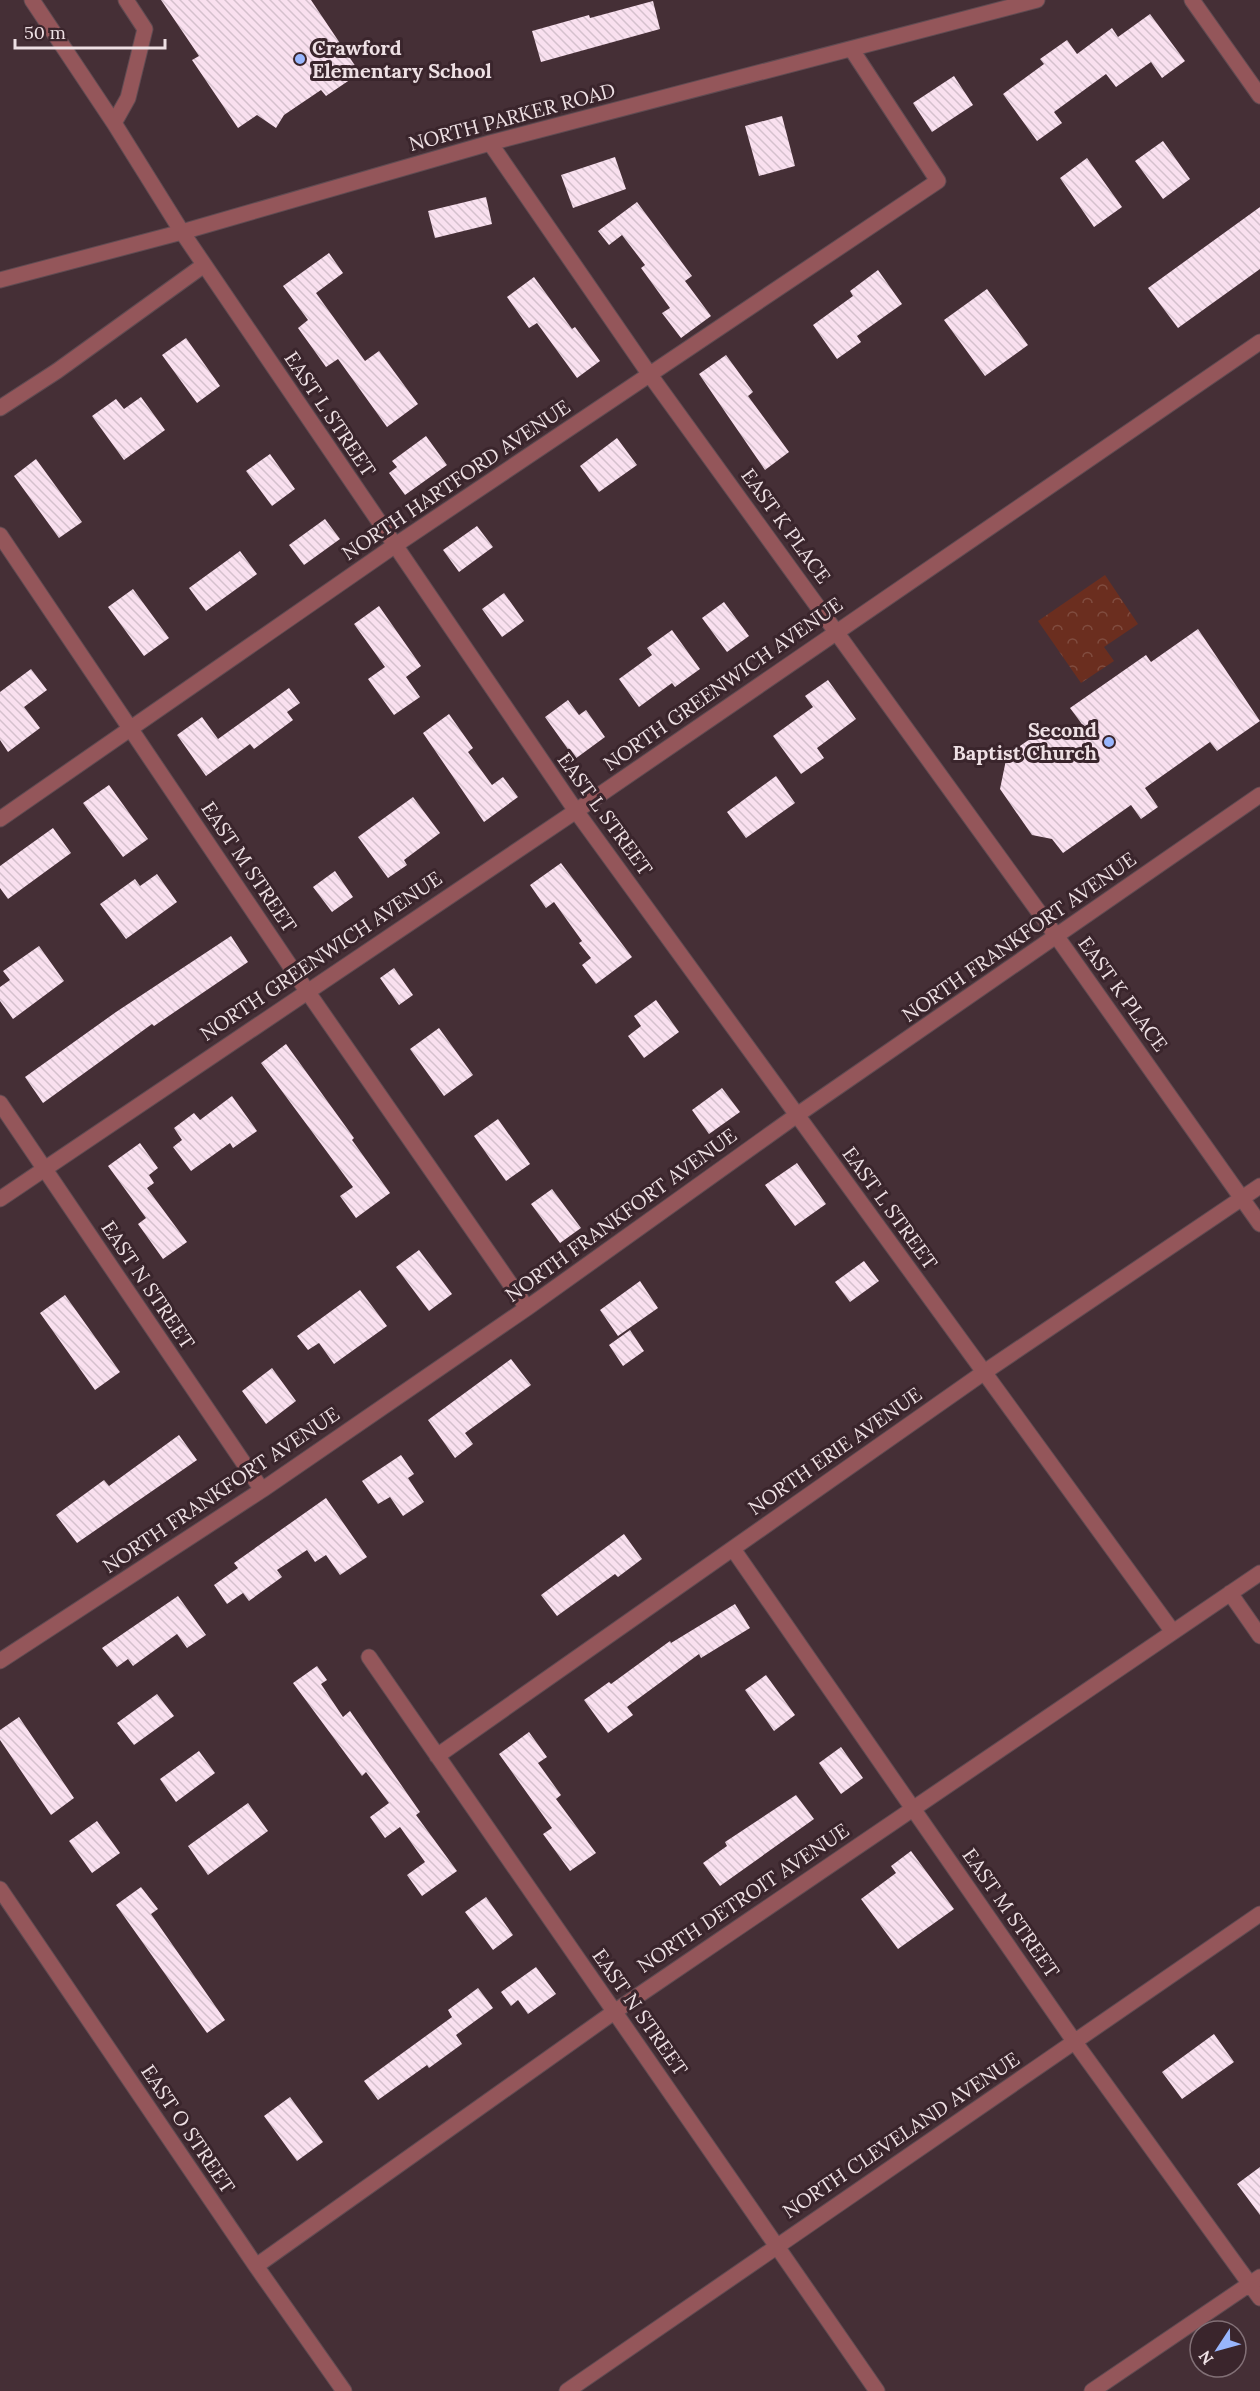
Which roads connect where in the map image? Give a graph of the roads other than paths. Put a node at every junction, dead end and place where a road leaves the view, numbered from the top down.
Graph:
1 (32, 0) edge
2 (126, 0) edge
3 (1037, 0) edge
4 (1192, 0) edge
5 (852, 50) junction
6 (1260, 96) edge
7 (114, 123) junction
8 (490, 143) junction
9 (182, 232) junction
10 (204, 265) junction
11 (0, 280) edge
12 (1260, 342) edge
13 (650, 375) junction
14 (0, 408) edge
15 (0, 535) edge
16 (393, 546) junction
17 (837, 631) junction
18 (131, 729) junction
19 (1260, 795) edge
20 (576, 811) junction
21 (0, 819) edge
22 (1057, 937) junction
23 (307, 991) junction
24 (0, 1102) edge
25 (797, 1115) junction
26 (44, 1168) junction
27 (1260, 1186) edge
28 (1243, 1198) junction
29 (0, 1199) edge
30 (1260, 1224) edge
31 (527, 1308) junction
32 (983, 1373) junction
33 (262, 1490) junction
34 (733, 1549) junction
35 (1260, 1573) edge
36 (1230, 1593) junction
37 (1173, 1632) junction
38 (1260, 1636) edge
39 (369, 1658) dead end
40 (0, 1661) edge
41 (437, 1756) junction
42 (914, 1808) junction
43 (0, 1889) edge
44 (1260, 1914) edge
45 (614, 2012) junction
46 (1074, 2041) junction
47 (777, 2246) junction
48 (256, 2266) junction
49 (1255, 2280) edge
50 (1260, 2298) edge
51 (344, 2391) edge
52 (567, 2391) edge
53 (877, 2391) edge
54 (1092, 2391) edge

1 - 7 street, EAST L STREET
2 - 7 street
3 - 5 street, NORTH PARKER ROAD
4 - 6 street
5 - 8 street, NORTH PARKER ROAD
5 - 13 street, NORTH HARTFORD AVENUE
7 - 9 street, EAST L STREET
8 - 9 street, NORTH PARKER ROAD
8 - 13 street, EAST K PLACE
9 - 10 street, EAST L STREET
9 - 11 street, NORTH PARKER ROAD
10 - 14 street
10 - 16 street, EAST L STREET
12 - 17 street, NORTH GREENWICH AVENUE
13 - 16 street, NORTH HARTFORD AVENUE
13 - 17 street, EAST K PLACE
15 - 18 street, EAST M STREET
16 - 18 street, NORTH HARTFORD AVENUE
16 - 20 street, EAST L STREET
17 - 20 street, NORTH GREENWICH AVENUE
17 - 22 street, EAST K PLACE
18 - 21 street, NORTH HARTFORD AVENUE
18 - 23 street, EAST M STREET
19 - 22 street, NORTH FRANKFORT AVENUE
20 - 23 street, NORTH GREENWICH AVENUE
20 - 25 street, EAST L STREET
22 - 25 street, NORTH FRANKFORT AVENUE
22 - 28 street, EAST K PLACE
23 - 26 street, NORTH GREENWICH AVENUE
23 - 31 street, EAST M STREET
24 - 26 street, EAST N STREET
25 - 31 street, NORTH FRANKFORT AVENUE
25 - 32 street, EAST L STREET
26 - 29 street, NORTH GREENWICH AVENUE
26 - 33 street, EAST N STREET
27 - 28 street, NORTH ERIE AVENUE
28 - 30 street, EAST K PLACE
28 - 32 street, NORTH ERIE AVENUE
31 - 33 street, NORTH FRANKFORT AVENUE
32 - 34 street, NORTH ERIE AVENUE
32 - 37 street, EAST L STREET
33 - 40 street, NORTH FRANKFORT AVENUE
34 - 41 street, NORTH ERIE AVENUE
34 - 42 street, EAST M STREET
35 - 36 street, NORTH DETROIT AVENUE
36 - 37 street, NORTH DETROIT AVENUE
36 - 38 street
37 - 42 street, NORTH DETROIT AVENUE
39 - 41 street, EAST N STREET
41 - 45 street, EAST N STREET
42 - 45 street, NORTH DETROIT AVENUE
42 - 46 street, EAST M STREET
43 - 48 street, EAST O STREET
44 - 46 street, NORTH CLEVELAND AVENUE
45 - 47 street, EAST N STREET
45 - 48 street, NORTH DETROIT AVENUE
46 - 47 street, NORTH CLEVELAND AVENUE
46 - 49 street, EAST M STREET
47 - 52 street, NORTH CLEVELAND AVENUE
47 - 53 street, EAST N STREET
48 - 51 street, EAST O STREET
49 - 50 street, EAST M STREET
49 - 54 street

